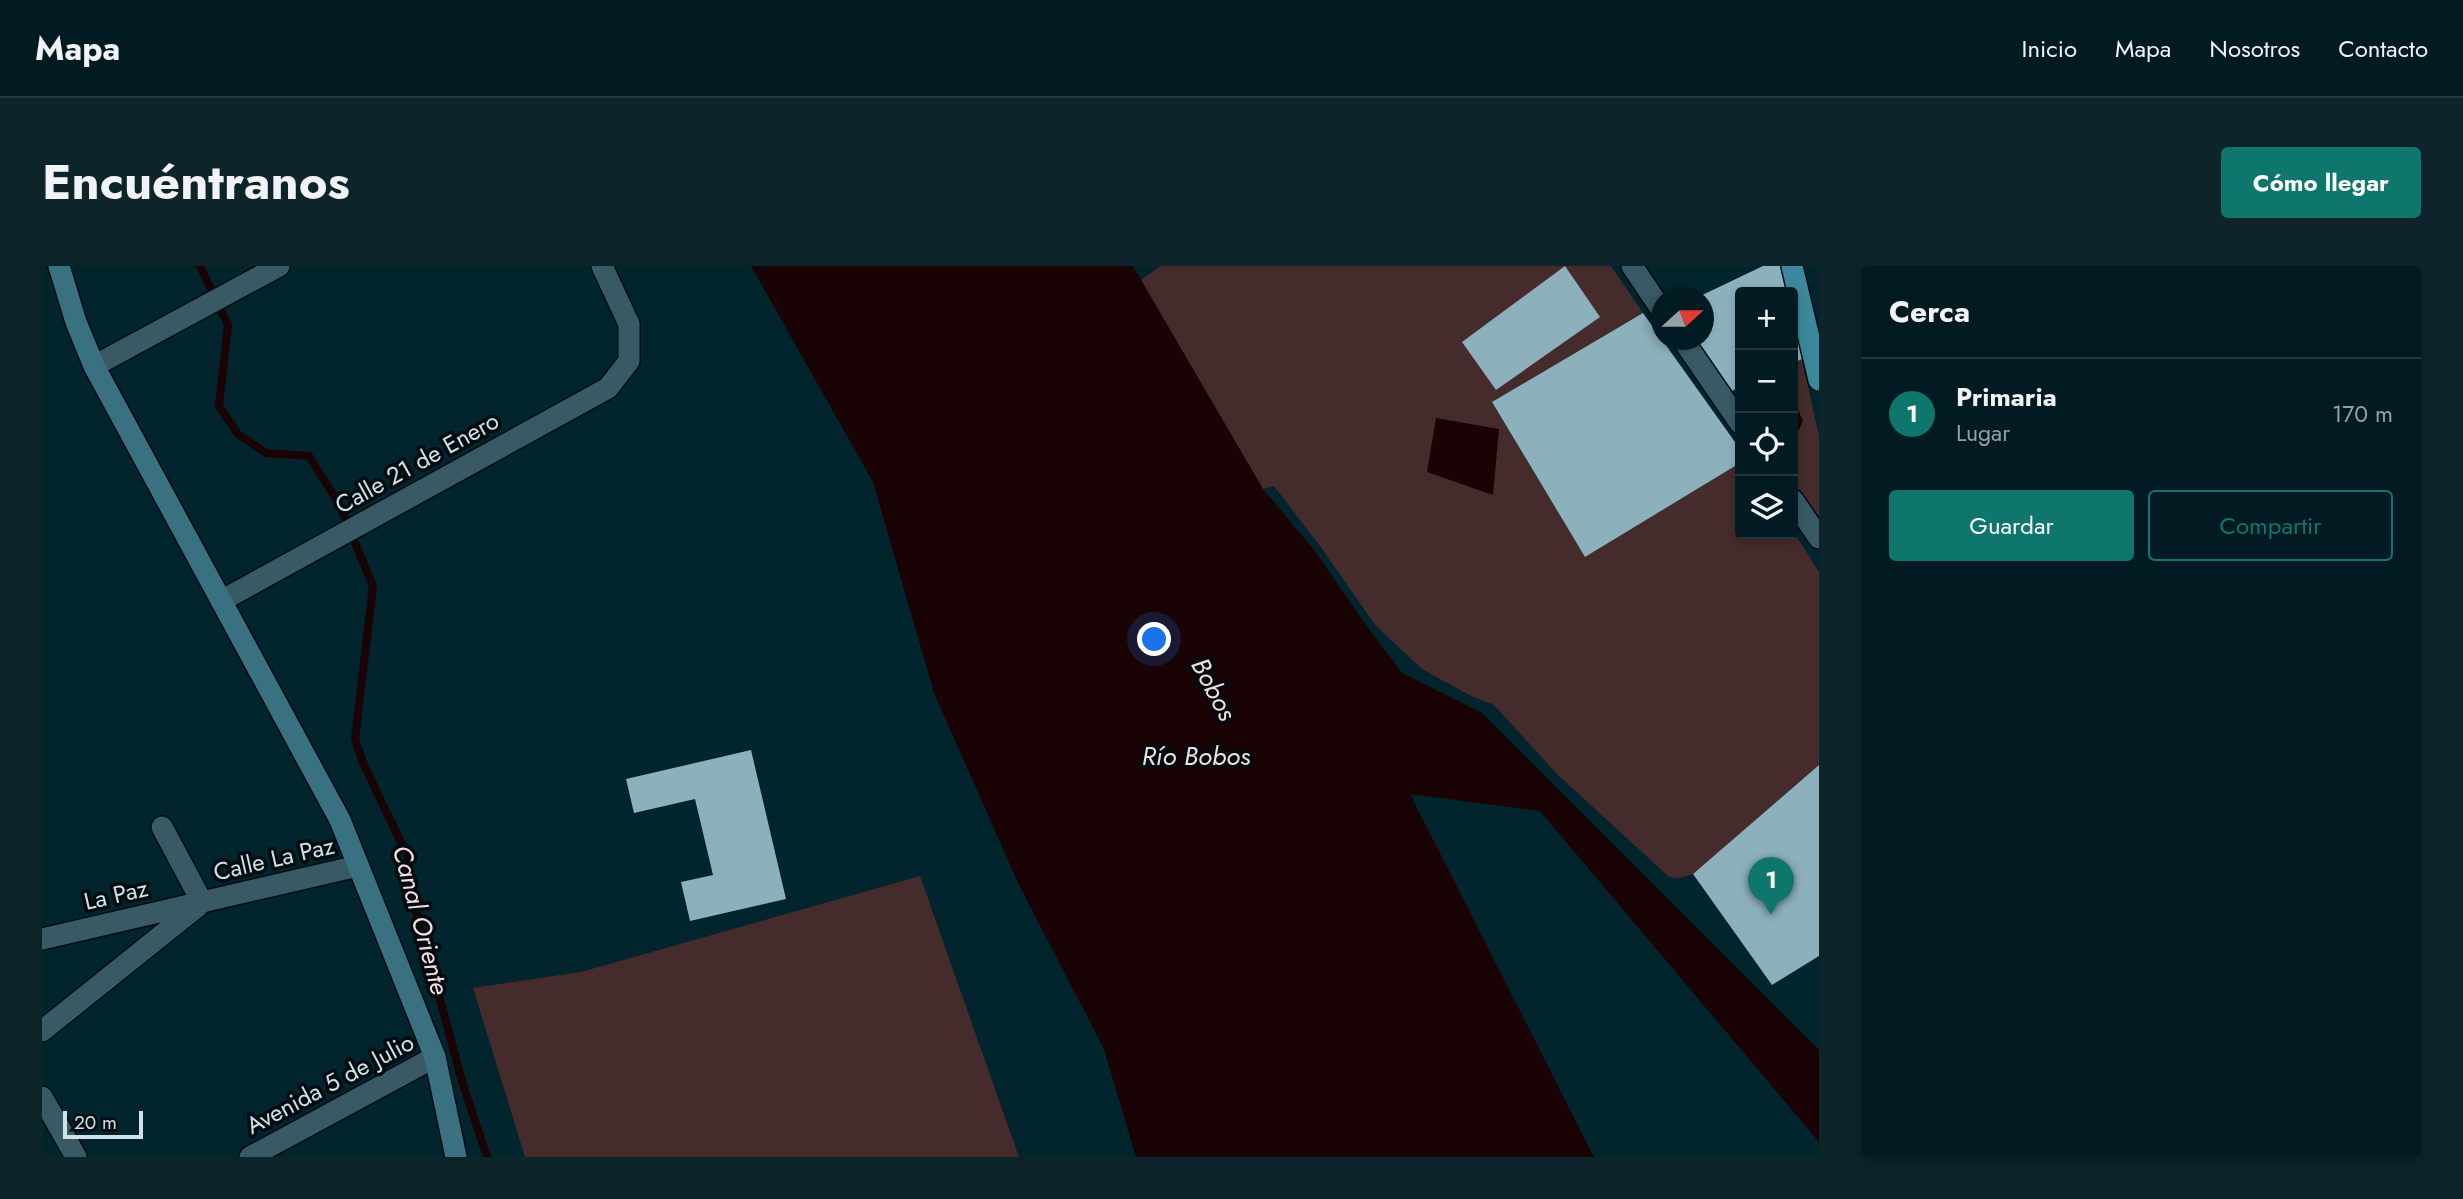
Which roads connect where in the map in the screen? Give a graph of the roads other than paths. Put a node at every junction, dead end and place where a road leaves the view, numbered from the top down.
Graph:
1 (59, 266) edge
2 (279, 266) edge
3 (602, 266) edge
4 (1632, 266) edge
5 (1792, 266) edge
6 (1651, 294) edge
7 (1690, 350) edge
8 (94, 366) junction
9 (1819, 380) edge
10 (1735, 417) edge
11 (1798, 507) edge
12 (1819, 538) edge
13 (221, 601) junction
14 (162, 827) dead end
15 (358, 866) junction
16 (202, 902) junction
17 (42, 939) edge
18 (42, 1031) edge
19 (435, 1057) junction
20 (42, 1097) edge
21 (76, 1157) edge
22 (250, 1157) edge
23 (456, 1157) edge

1 - 8 main road
2 - 8 street
3 - 13 street, Calle 21 de Enero
4 - 6 street
5 - 9 main road
7 - 10 street
8 - 13 main road
11 - 12 street
13 - 15 main road
14 - 16 street
15 - 16 street, Calle La Paz
15 - 19 main road
16 - 17 street, La Paz
16 - 18 street
19 - 22 street, Avenida 5 de Julio
19 - 23 main road
20 - 21 street

